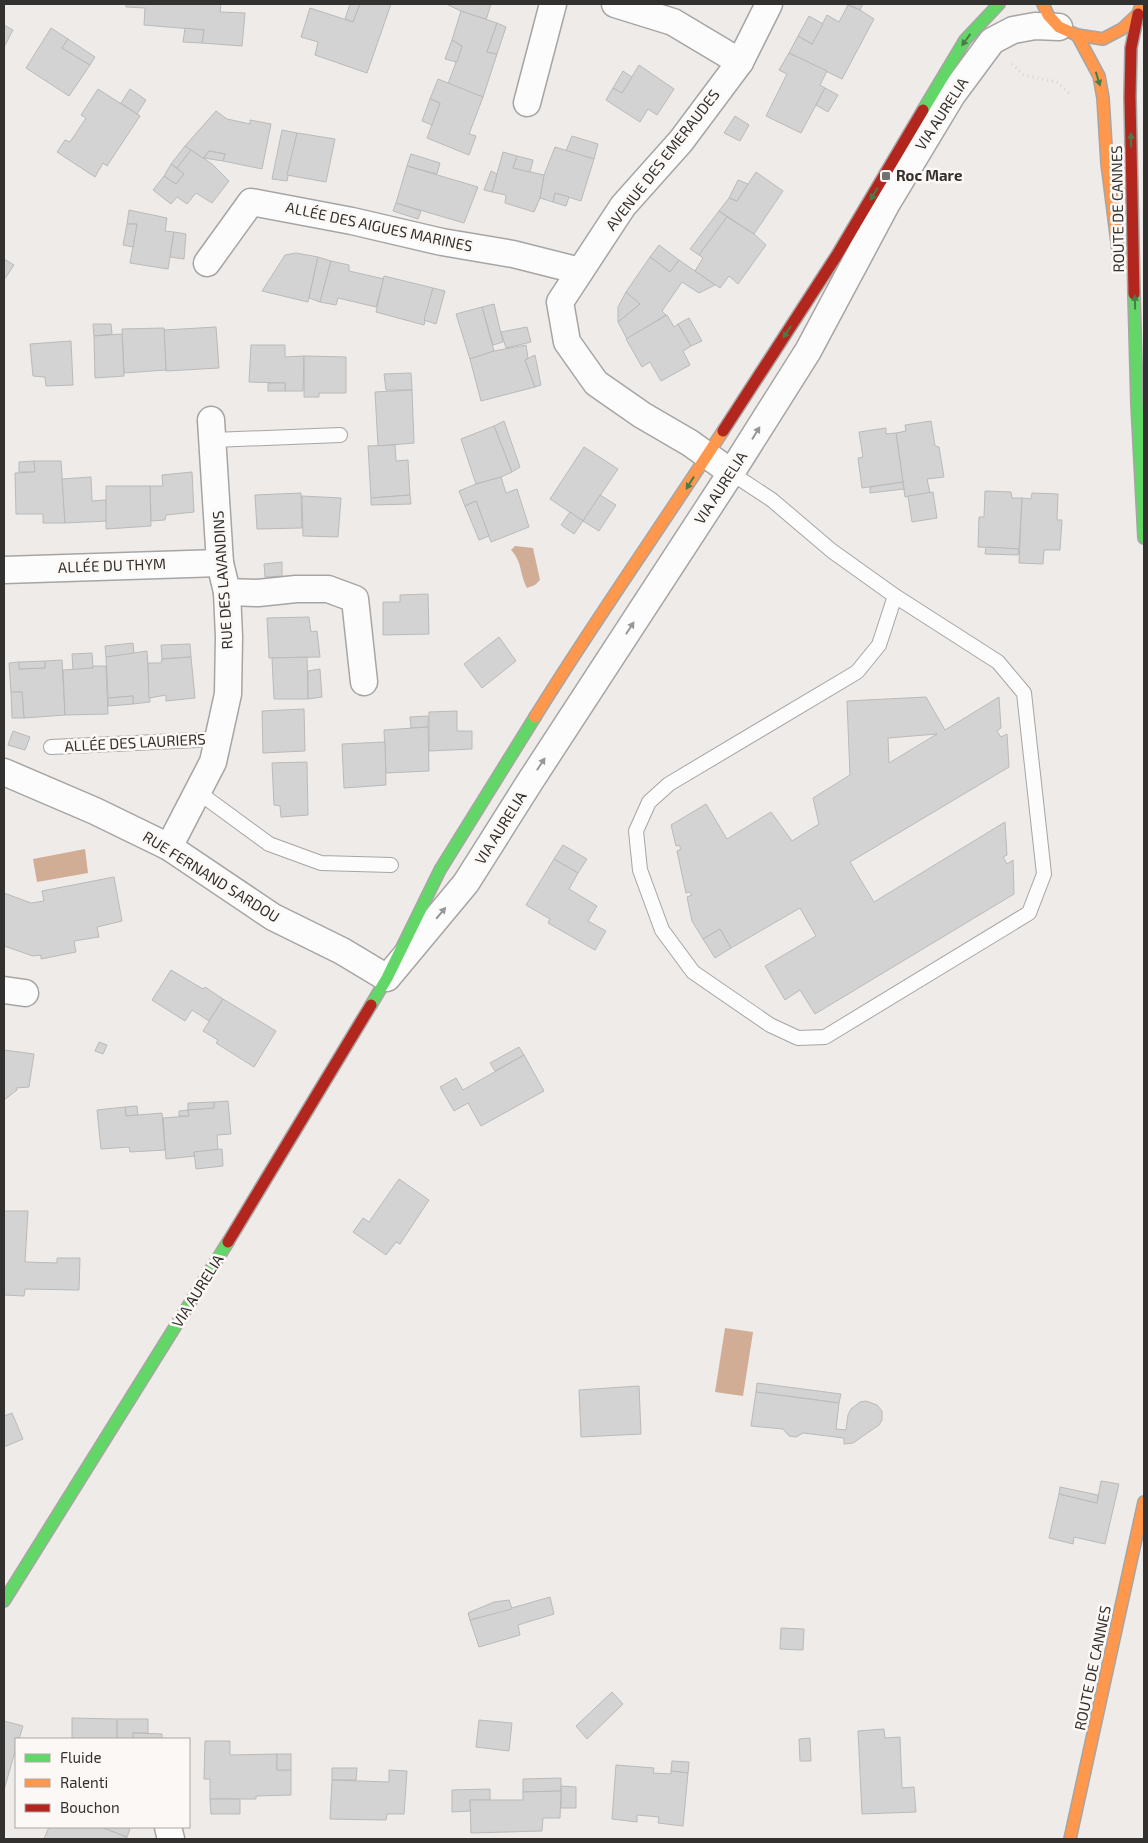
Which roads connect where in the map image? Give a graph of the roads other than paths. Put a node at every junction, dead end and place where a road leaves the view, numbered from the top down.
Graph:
1 (553, 4) edge
2 (615, 4) edge
3 (769, 4) edge
4 (999, 4) edge
5 (1043, 4) edge
6 (1140, 9) edge
7 (1068, 31) junction
8 (740, 62) junction
9 (527, 103) dead end
10 (207, 263) dead end
11 (1120, 269) dead end
12 (580, 271) junction
13 (1122, 288) dead end
14 (1137, 404) junction
15 (212, 430) joint
16 (340, 435) dead end
17 (707, 455) junction
18 (1142, 463) edge
19 (731, 473) junction
20 (1144, 538) edge
21 (220, 563) junction
22 (4, 570) edge
23 (227, 592) junction
24 (895, 596) junction
25 (364, 682) dead end
26 (218, 739) junction
27 (51, 748) dead end
28 (4, 772) edge
29 (198, 792) junction
30 (169, 847) junction
31 (391, 865) dead end
32 (387, 978) junction
33 (1144, 1502) edge
34 (4, 1601) edge
35 (1070, 1839) edge

1 - 9 street
2 - 8 street
3 - 8 street, AVENUE DES EMERAUDES
4 -> 17 street, VIA AURELIA
5 - 7 street, ROUTE DE CANNES
6 - 7 street
14 -> 6 street, ROUTE DE CANNES
7 -> 11 street, ROUTE DE CANNES
19 -> 7 street, VIA AURELIA
8 - 12 street, AVENUE DES EMERAUDES
10 - 12 street, ALLÉE DES AIGUES MARINES
12 - 17 street, AVENUE DES EMERAUDES
13 - 14 street, ROUTE DE CANNES
14 - 18 street, ROUTE DE CANNES
15 - 16 lane
15 - 21 street, RUE DES LAVANDINS
17 - 19 street, AVENUE DES EMERAUDES
17 -> 32 street, VIA AURELIA
18 - 20 street, ROUTE DE CANNES
19 - 24 lane
32 -> 19 street, VIA AURELIA
21 - 22 street, ALLÉE DU THYM
21 - 23 street, RUE DES LAVANDINS
23 - 25 street
23 - 26 street, RUE DES LAVANDINS
24 - 24 lane
26 - 27 lane, ALLÉE DES LAURIERS
26 - 29 street, RUE DES LAVANDINS
28 - 30 street, RUE FERNAND SARDOU
29 - 30 street, RUE DES LAVANDINS
29 - 31 lane
30 - 32 street, RUE FERNAND SARDOU
32 - 34 street, VIA AURELIA
33 - 35 street, ROUTE DE CANNES

